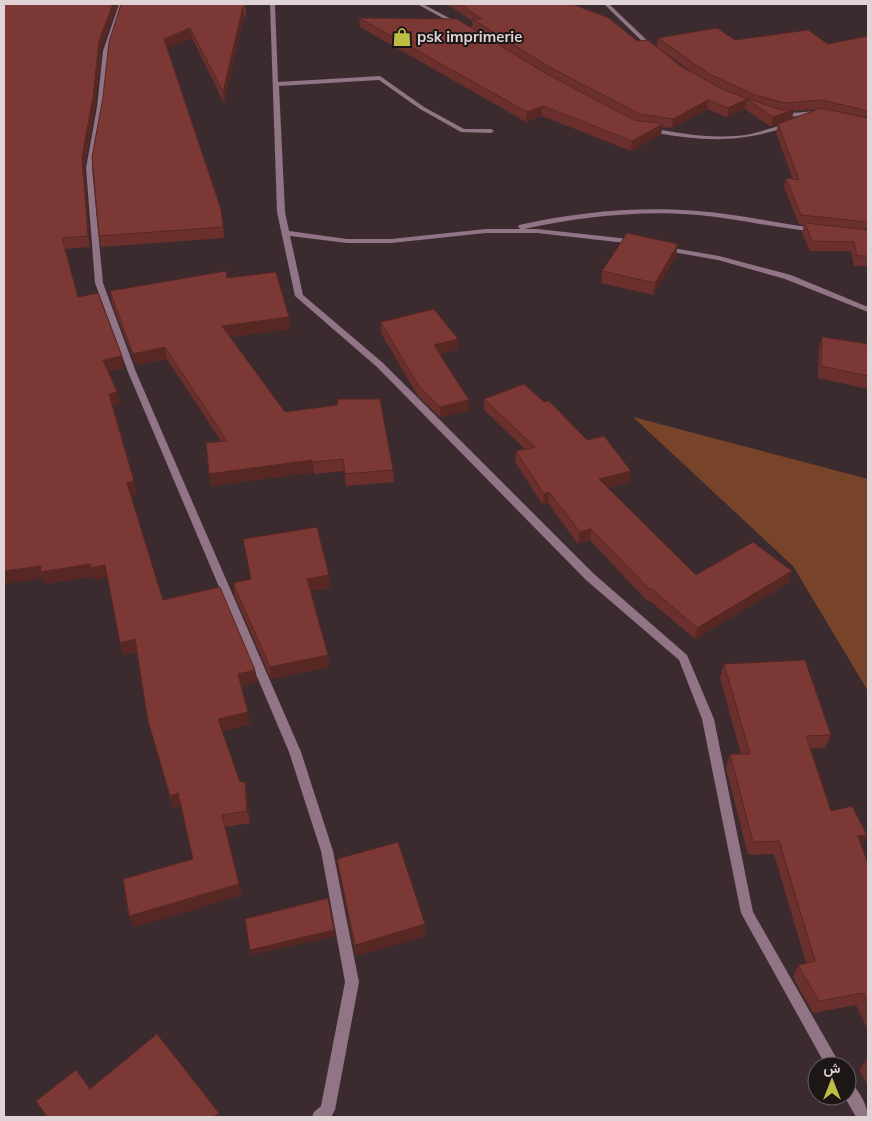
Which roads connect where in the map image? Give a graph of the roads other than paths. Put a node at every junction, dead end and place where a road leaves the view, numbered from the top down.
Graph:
1 (121, 4) edge
2 (272, 4) edge
3 (420, 4) edge
4 (606, 4) edge
5 (470, 32) edge
6 (656, 52) edge
7 (275, 84) junction
8 (771, 113) edge
9 (819, 113) junction
10 (827, 115) edge
11 (645, 129) edge
12 (490, 131) dead end
13 (502, 231) junction
14 (823, 231) edge
15 (285, 233) junction
16 (646, 244) edge
17 (655, 246) edge
18 (868, 310) edge
19 (828, 1056) edge
20 (857, 1105) edge
21 (319, 1117) edge
22 (864, 1117) edge

1 - 21 street
2 - 7 street
3 - 5 street
4 - 6 street
7 - 12 street
7 - 15 street
8 - 9 street
9 - 10 street
9 - 11 street
13 - 14 street
13 - 15 street
13 - 16 street
15 - 19 street
17 - 18 street
20 - 22 street

